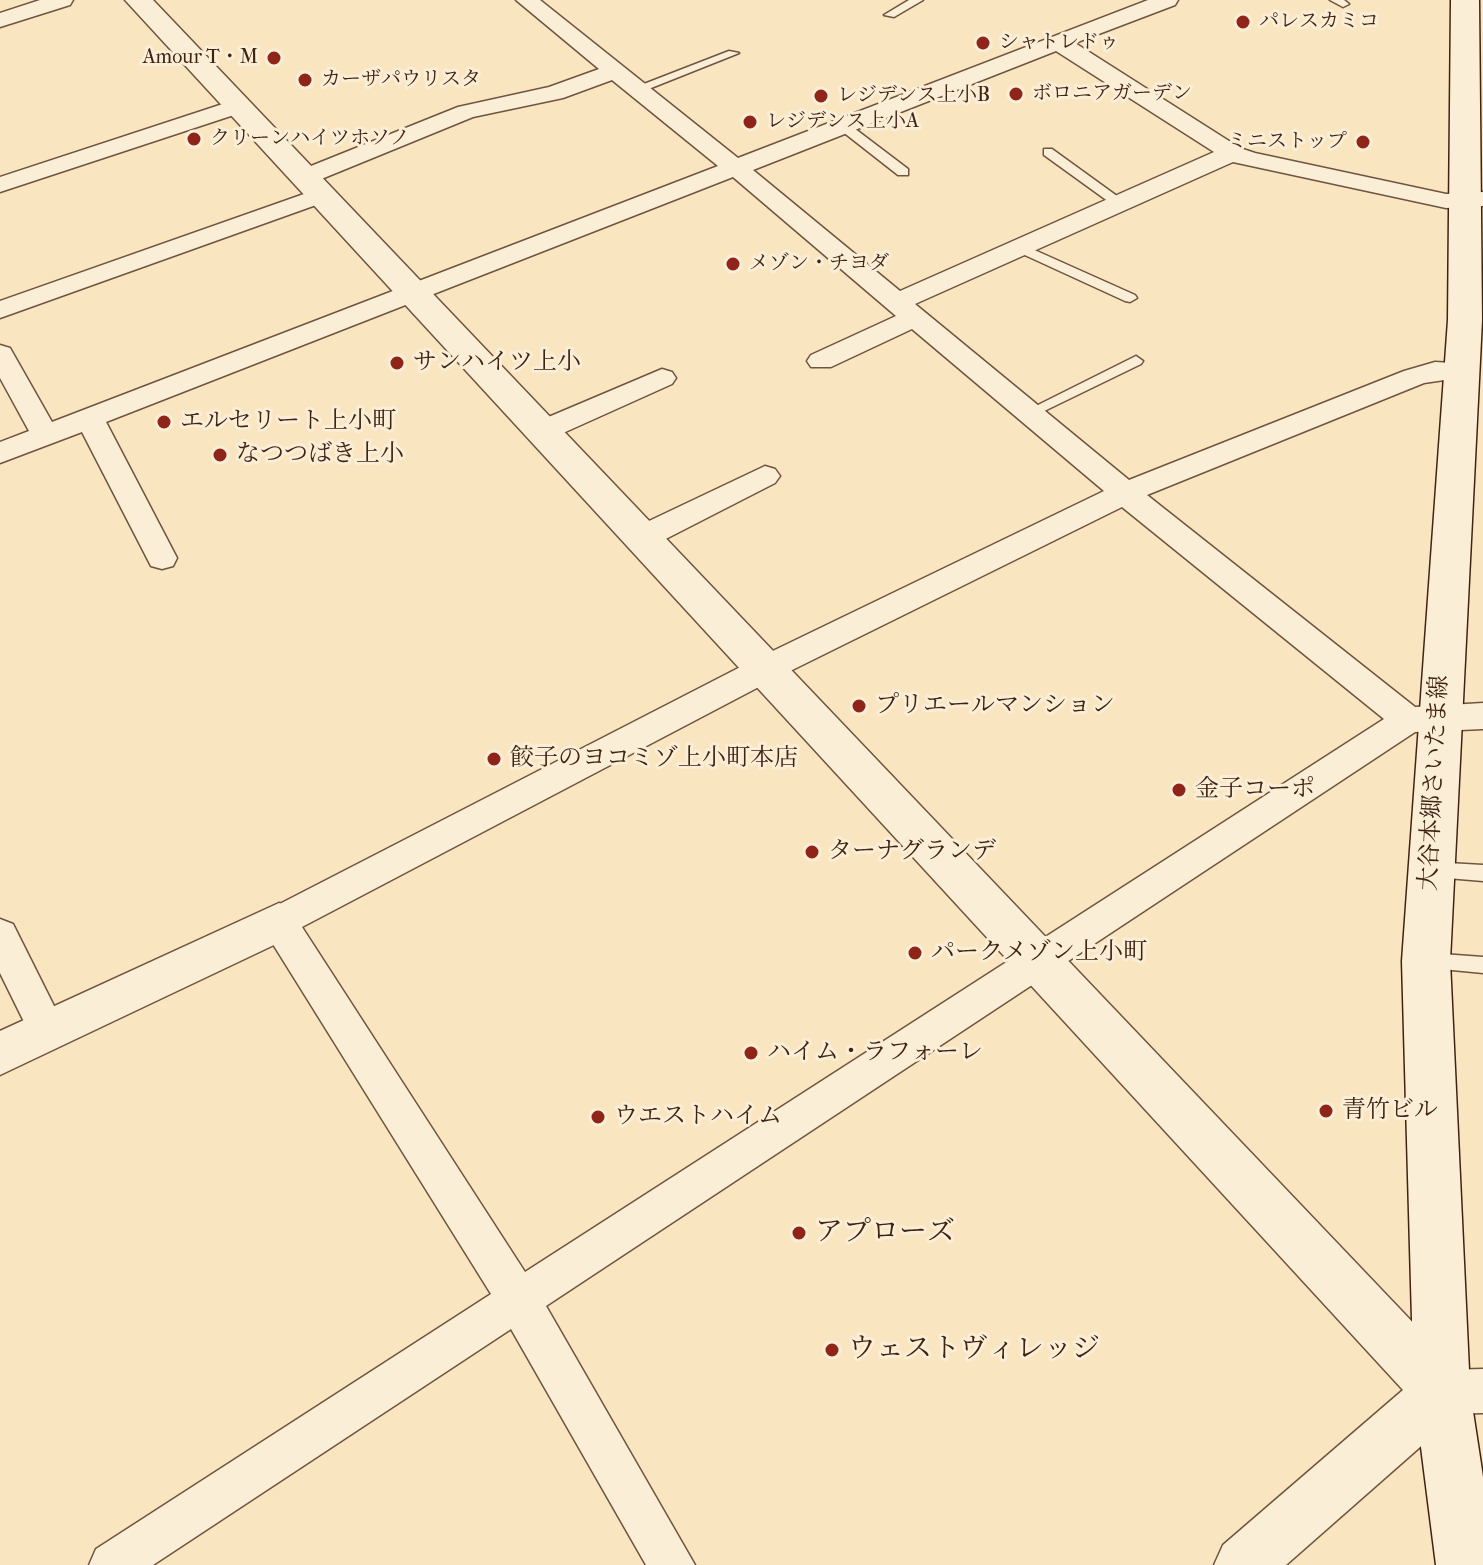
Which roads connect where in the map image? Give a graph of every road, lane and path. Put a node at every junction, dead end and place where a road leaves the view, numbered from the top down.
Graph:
1 (62, 0) edge
2 (138, 0) edge
3 (527, 0) edge
4 (917, 0) edge
5 (1167, 0) edge
6 (1465, 0) edge
7 (890, 15) dead end
8 (0, 20) edge
9 (1059, 43) junction
10 (733, 53) dead end
11 (615, 71) junction
12 (637, 89) junction
13 (238, 106) junction
14 (842, 125) junction
15 (1048, 152) dead end
16 (1232, 153) junction
17 (736, 168) junction
18 (903, 172) dead end
19 (0, 185) edge
20 (313, 186) junction
21 (1473, 201) edge
22 (1121, 204) junction
23 (1021, 248) junction
24 (415, 294) junction
25 (1130, 298) dead end
26 (0, 310) edge
27 (907, 310) junction
28 (1474, 321) edge
29 (0, 354) edge
30 (821, 361) dead end
31 (1136, 361) dead end
32 (1462, 370) junction
33 (662, 378) dead end
34 (1031, 412) junction
35 (90, 419) junction
36 (542, 431) junction
37 (46, 436) junction
38 (0, 453) edge
39 (765, 476) dead end
40 (1125, 493) junction
41 (641, 538) junction
42 (162, 558) dead end
43 (763, 670) junction
44 (1483, 716) edge
45 (1423, 719) junction
46 (1430, 870) junction
47 (1483, 873) edge
48 (279, 922) junction
49 (0, 935) edge
50 (1035, 961) junction
51 (1426, 961) junction
52 (1483, 965) edge
53 (48, 1032) junction
54 (0, 1054) edge
55 (519, 1301) junction
56 (1462, 1392) edge
57 (112, 1565) edge
58 (672, 1565) edge
59 (1243, 1565) edge
60 (1466, 1565) edge

1 - 8 street
2 - 13 street
3 - 11 street
4 - 7 lane
5 - 9 street
6 - 21 main road, 大谷本郷さいたま線
9 - 14 street
9 - 16 street
10 - 12 lane
11 - 12 street
11 - 20 street
12 - 17 street
13 - 19 street
13 - 20 street
14 - 17 street
14 - 18 lane
15 - 22 lane
16 - 21 street
16 - 22 street
17 - 24 street
17 - 27 street
20 - 24 street
20 - 26 street
21 - 28 main road, 大谷本郷さいたま線
22 - 23 street
23 - 25 lane
23 - 27 street
24 - 35 street
24 - 36 street
27 - 30 street
27 - 34 street
28 - 32 main road, 大谷本郷さいたま線
29 - 37 street
31 - 34 lane
32 - 40 street
32 - 45 main road, 大谷本郷さいたま線
33 - 36 street
34 - 40 street
35 - 37 street
35 - 42 street
36 - 41 street
37 - 38 street
39 - 41 street
40 - 43 street
40 - 45 street
41 - 43 street
43 - 48 street
43 - 50 street
44 - 45 street
45 - 46 main road, 大谷本郷さいたま線
45 - 50 street
46 - 47 lane
46 - 51 main road, 大谷本郷さいたま線
48 - 53 street
48 - 55 street
49 - 53 street
50 - 55 street
50 - 56 street
51 - 52 lane
51 - 56 main road, 大谷本郷さいたま線
53 - 54 street
55 - 57 street
55 - 58 street
56 - 59 street
56 - 60 main road, 大谷本郷さいたま線

